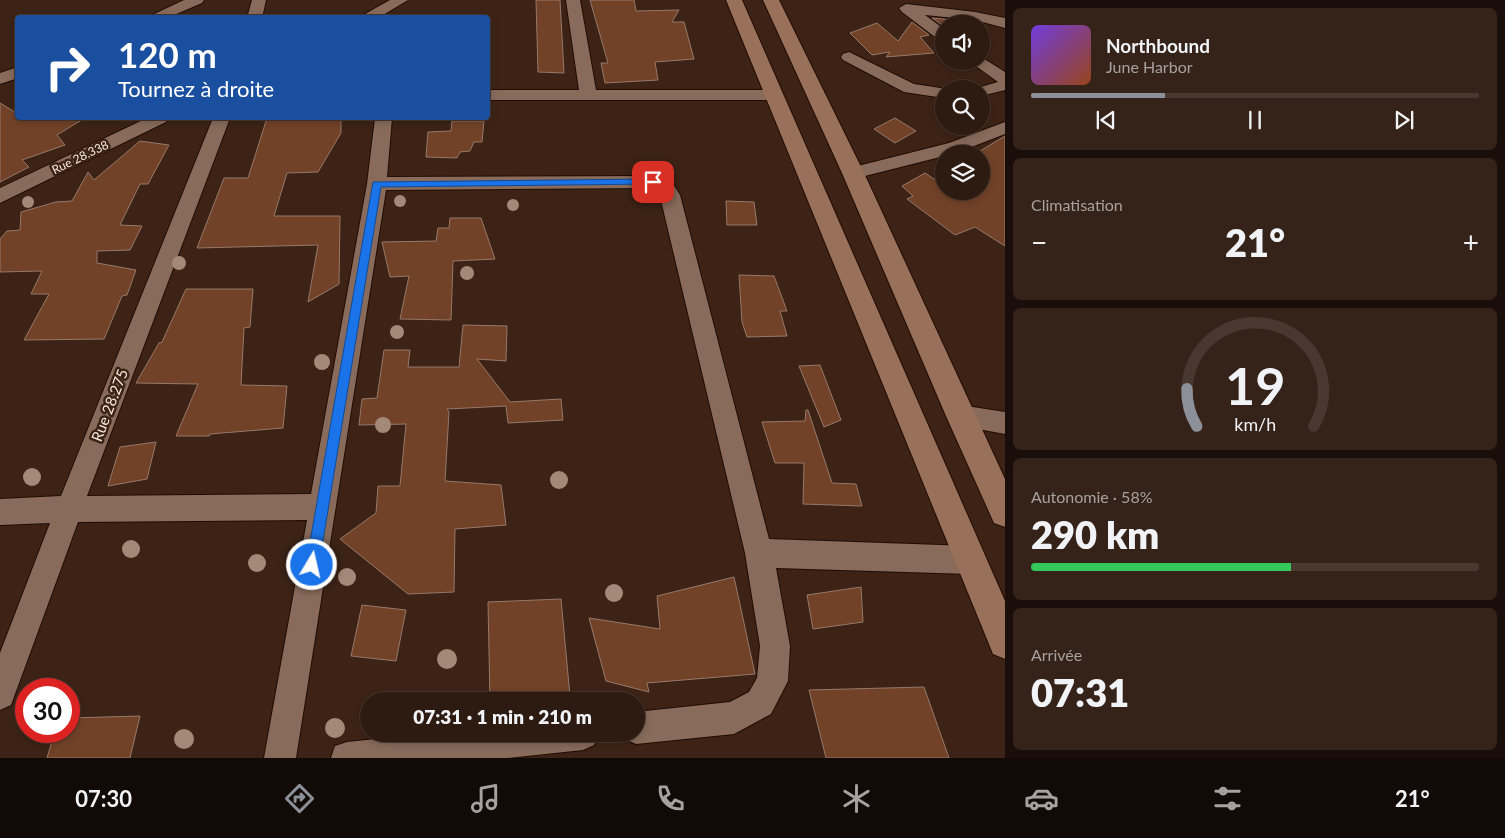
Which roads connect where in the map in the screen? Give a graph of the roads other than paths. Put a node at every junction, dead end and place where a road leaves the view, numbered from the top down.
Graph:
1 (197, 0) edge
2 (259, 0) edge
3 (573, 0) edge
4 (734, 0) edge
5 (770, 0) edge
6 (894, 0) edge
7 (396, 7) edge
8 (907, 9) junction
9 (160, 15) edge
10 (255, 15) edge
11 (373, 15) edge
12 (1005, 22) edge
13 (935, 30) edge
14 (849, 57) dead end
15 (990, 69) edge
16 (15, 73) edge
17 (1005, 78) edge
18 (0, 79) edge
19 (1005, 85) edge
20 (990, 89) edge
21 (935, 92) edge
22 (588, 94) junction
23 (490, 95) edge
24 (775, 95) junction
25 (156, 120) edge
26 (220, 120) edge
27 (384, 120) edge
28 (1005, 128) edge
29 (854, 173) junction
30 (376, 184) junction
31 (1, 197) edge
32 (960, 416) junction
33 (1005, 423) edge
34 (322, 506) junction
35 (69, 509) junction
36 (0, 512) edge
37 (1005, 512) edge
38 (759, 553) junction
39 (970, 560) junction
40 (1005, 642) edge
41 (0, 694) edge
42 (645, 727) edge
43 (504, 742) edge
44 (280, 758) edge
45 (347, 758) edge

1 - 9 street
2 - 10 street
3 - 22 street
4 - 24 main road
5 - 29 main road
6 - 8 street
7 - 11 street
8 - 12 street
8 - 13 street
14 - 21 street
15 - 17 street
16 - 18 street
19 - 20 street
22 - 23 street
22 - 24 street
24 - 39 main road
25 - 31 street, Rue 28.338
26 - 35 street, Rue 28.275
27 - 30 street
28 - 29 street
29 - 32 main road
30 - 34 street
30 - 38 street
32 - 33 street
32 - 37 main road
34 - 35 street
34 - 44 street
35 - 36 street
35 - 41 street, Rue 28.275
38 - 39 street
38 - 42 street
39 - 40 main road
43 - 45 street

